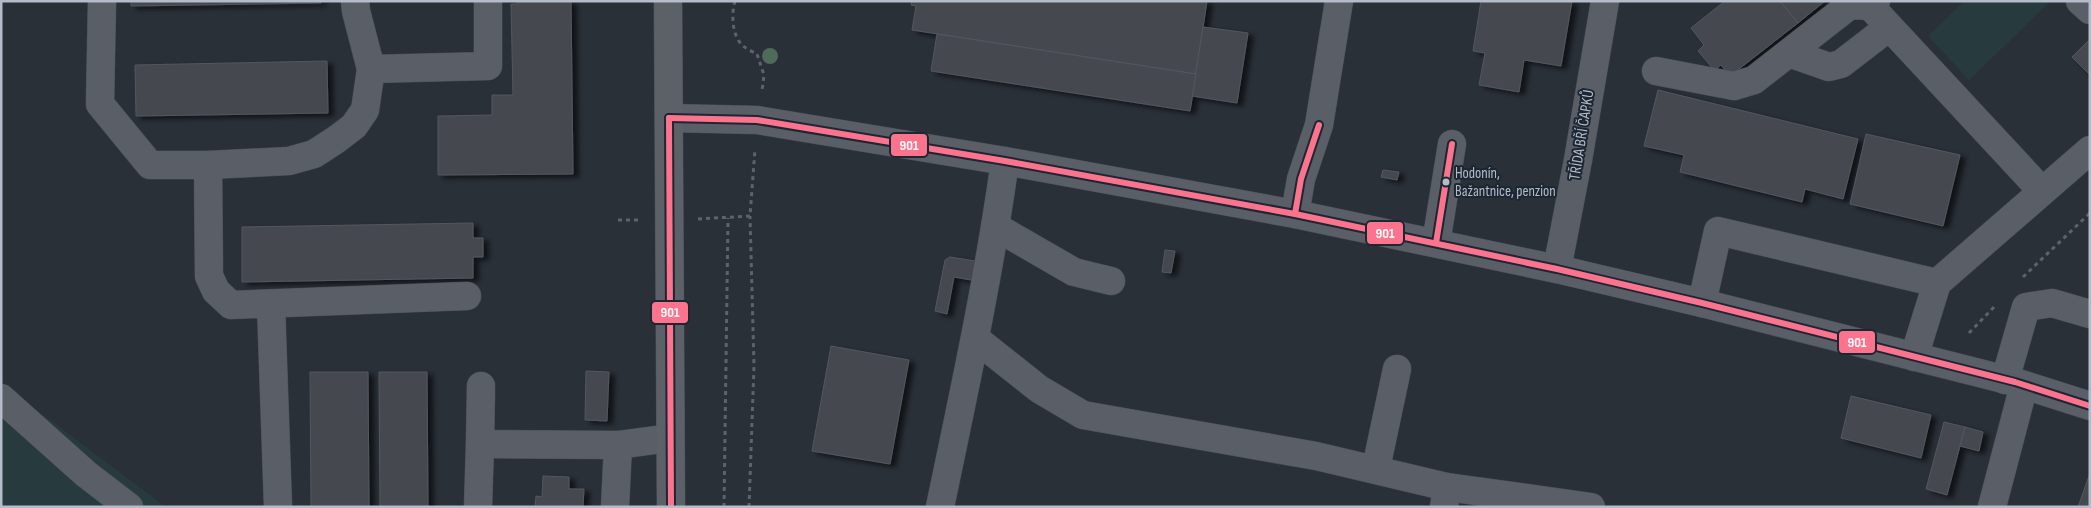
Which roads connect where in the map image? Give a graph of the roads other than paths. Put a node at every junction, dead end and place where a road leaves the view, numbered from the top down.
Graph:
1 (102, 1) edge
2 (355, 1) edge
3 (488, 1) edge
4 (668, 1) edge
5 (1339, 1) edge
6 (1605, 1) edge
7 (2080, 1) edge
8 (1873, 4) edge
9 (2090, 10) edge
10 (1889, 27) junction
11 (1788, 53) junction
12 (371, 69) junction
13 (1656, 71) dead end
14 (669, 118) junction
15 (1452, 144) dead end
16 (2090, 150) edge
17 (1005, 161) junction
18 (208, 165) junction
19 (2042, 191) junction
20 (1295, 214) junction
21 (996, 227) junction
22 (1436, 243) junction
23 (1557, 269) junction
24 (1110, 281) dead end
25 (1937, 283) junction
26 (467, 296) dead end
27 (1702, 303) junction
28 (271, 304) junction
29 (2090, 314) edge
30 (976, 339) junction
31 (1914, 357) junction
32 (1397, 369) dead end
33 (2015, 383) junction
34 (480, 386) dead end
35 (1, 398) edge
36 (2090, 406) edge
37 (670, 438) junction
38 (480, 444) junction
39 (618, 446) junction
40 (1376, 468) junction
41 (1445, 497) edge
42 (129, 507) edge
43 (278, 507) edge
44 (478, 507) edge
45 (615, 507) edge
46 (671, 507) edge
47 (940, 507) edge
48 (1591, 507) edge
49 (1992, 507) edge

1 - 18 street
2 - 12 street
3 - 12 street
4 - 14 main road
5 - 20 street
6 - 23 street, TŘÍDA BŘÍ ČAPKŮ
7 - 9 street
8 - 10 street
8 - 11 street
10 - 11 street
10 - 19 street
11 - 13 street
12 - 18 street
14 - 17 street
14 - 37 main road
15 - 22 street
16 - 19 street
17 - 20 street
17 - 21 street
18 - 28 street
19 - 25 street
20 - 22 street
21 - 24 street
21 - 30 street
22 - 23 street
23 - 27 street
25 - 27 street
25 - 31 street
26 - 28 street
27 - 31 street
28 - 43 street
29 - 33 street
30 - 40 street
30 - 47 street
31 - 33 street
32 - 40 street
33 - 36 street
33 - 49 street
34 - 38 street
35 - 42 street
37 - 39 street
37 - 46 main road
38 - 39 street
38 - 44 street
39 - 45 street
40 - 41 street
41 - 48 street

